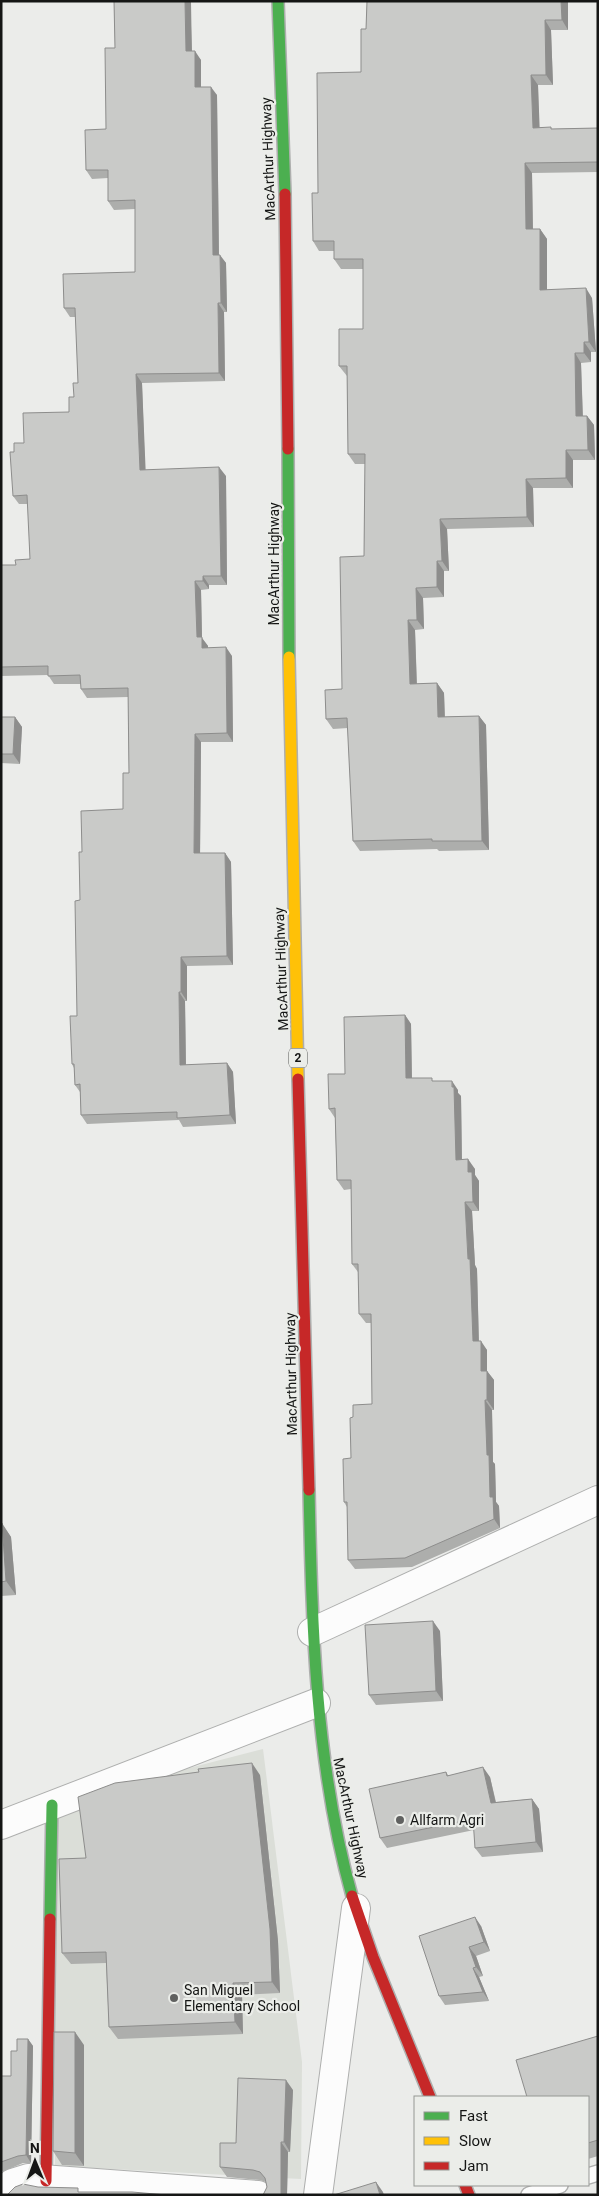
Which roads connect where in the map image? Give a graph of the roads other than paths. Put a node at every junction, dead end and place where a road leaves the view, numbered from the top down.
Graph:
1 (278, 1) edge
2 (598, 1500) edge
3 (312, 1632) junction
4 (316, 1703) junction
5 (52, 1805) junction
6 (1, 1825) edge
7 (356, 1908) junction
8 (430, 2096) edge
9 (46, 2181) junction
10 (557, 2186) edge
11 (2, 2195) edge
12 (258, 2195) edge
13 (318, 2195) edge
14 (529, 2195) edge

1 - 3 main road, MacArthur Highway / 2
2 - 3 street
3 - 4 main road, MacArthur Highway / 2
4 - 5 street
4 - 7 main road, MacArthur Highway / 2
5 - 6 street
5 - 9 main road
7 - 8 main road, MacArthur Highway / 2
7 - 13 street
9 - 11 street
9 - 12 street
10 - 14 lane

